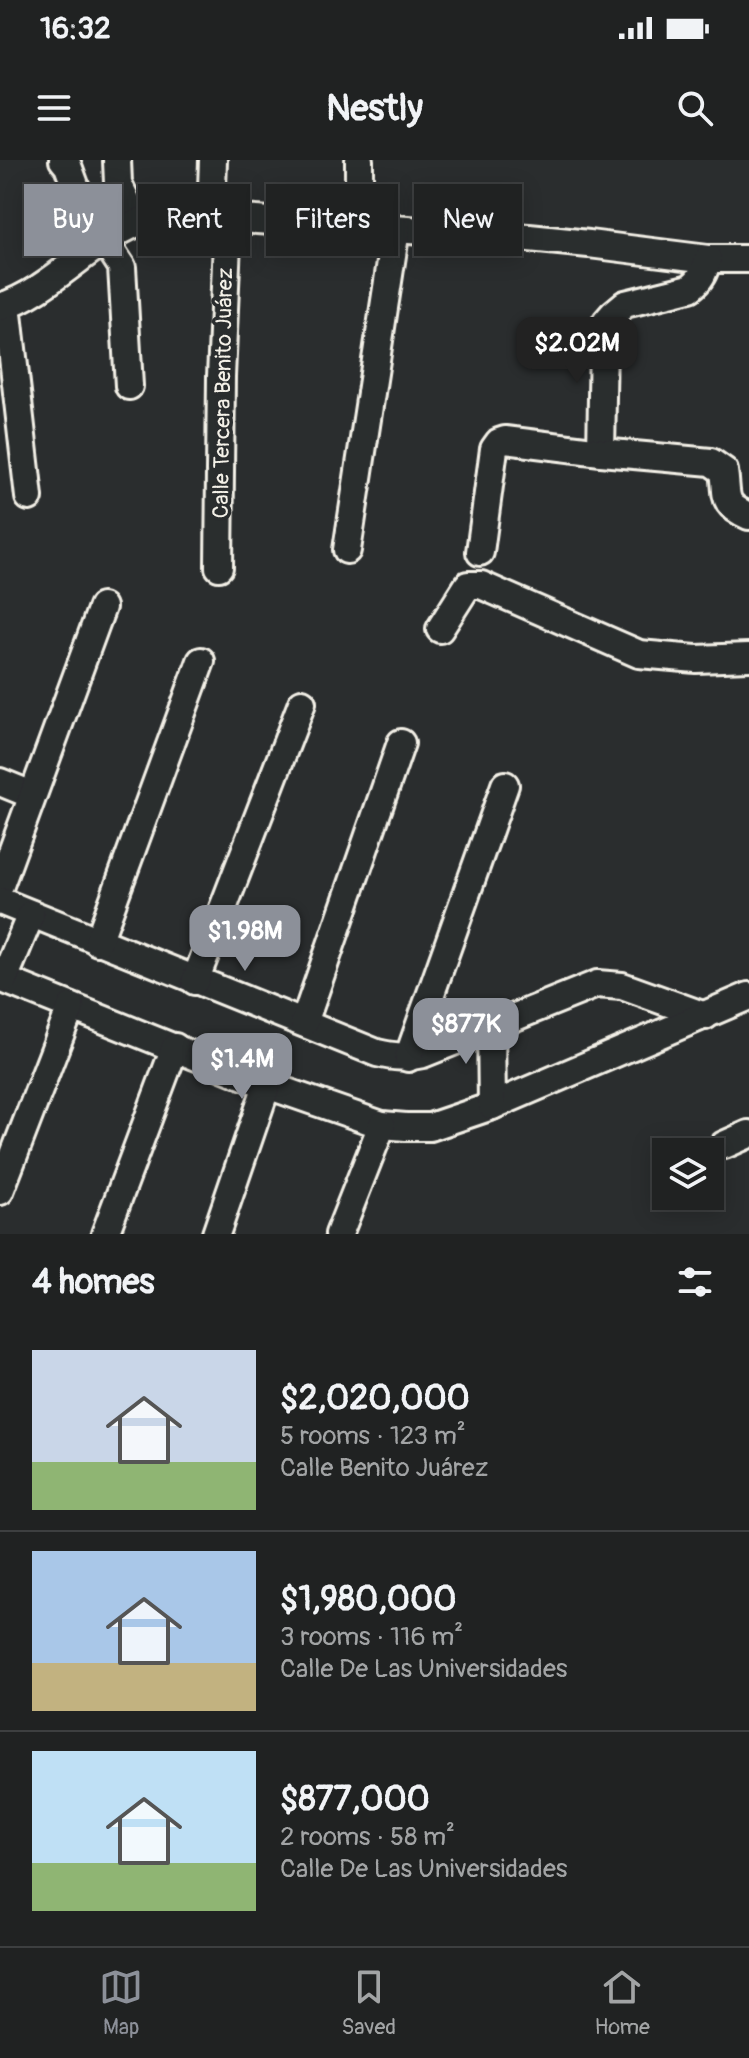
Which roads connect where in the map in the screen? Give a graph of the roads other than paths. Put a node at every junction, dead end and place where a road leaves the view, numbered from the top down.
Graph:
1 (63, 160) edge
2 (117, 160) edge
3 (213, 160) edge
4 (359, 160) edge
5 (75, 184) edge
6 (215, 184) edge
7 (359, 184) edge
8 (137, 223) joint
9 (398, 229) edge
10 (122, 231) edge
11 (84, 256) edge
12 (115, 256) edge
13 (219, 256) edge
14 (392, 256) edge
15 (708, 259) junction
16 (749, 259) edge
17 (4, 306) edge
18 (129, 386) dead end
19 (601, 452) junction
20 (29, 497) dead end
21 (749, 516) edge
22 (347, 550) dead end
23 (480, 552) dead end
24 (219, 567) dead end
25 (102, 607) dead end
26 (440, 629) dead end
27 (749, 657) edge
28 (201, 661) dead end
29 (302, 703) dead end
30 (401, 743) dead end
31 (0, 782) edge
32 (505, 785) dead end
33 (32, 795) junction
34 (0, 885) edge
35 (0, 901) edge
36 (31, 914) junction
37 (98, 942) junction
38 (2, 979) edge
39 (195, 981) junction
40 (749, 996) edge
41 (71, 1007) junction
42 (705, 1016) junction
43 (304, 1023) junction
44 (491, 1026) junction
45 (175, 1047) junction
46 (408, 1058) junction
47 (267, 1085) junction
48 (492, 1106) junction
49 (382, 1125) junction
50 (749, 1134) edge
51 (724, 1145) dead end
52 (0, 1191) edge
53 (105, 1234) edge
54 (216, 1234) edge
55 (339, 1234) edge

1 - 5 street
2 - 8 street
3 - 6 street, Calle Tercera Benito Juárez
4 - 7 street
8 - 10 street
9 - 15 street
11 - 17 street
12 - 18 street
13 - 24 street, Calle Tercera Benito Juárez
14 - 22 street
15 - 16 street
15 - 19 street
17 - 20 street
19 - 21 street
19 - 23 street
25 - 33 street
26 - 27 street
28 - 37 street
29 - 39 street
30 - 43 street
31 - 33 street
32 - 46 street
33 - 34 street
35 - 36 street
36 - 37 street
36 - 38 street
37 - 39 street
38 - 41 street
39 - 43 street
40 - 42 street
41 - 45 street
41 - 52 street
42 - 44 street
42 - 48 street
43 - 46 street
44 - 46 street
44 - 48 street
45 - 47 street
45 - 53 street
47 - 49 street
47 - 54 street
48 - 49 street
49 - 55 street
50 - 51 street

